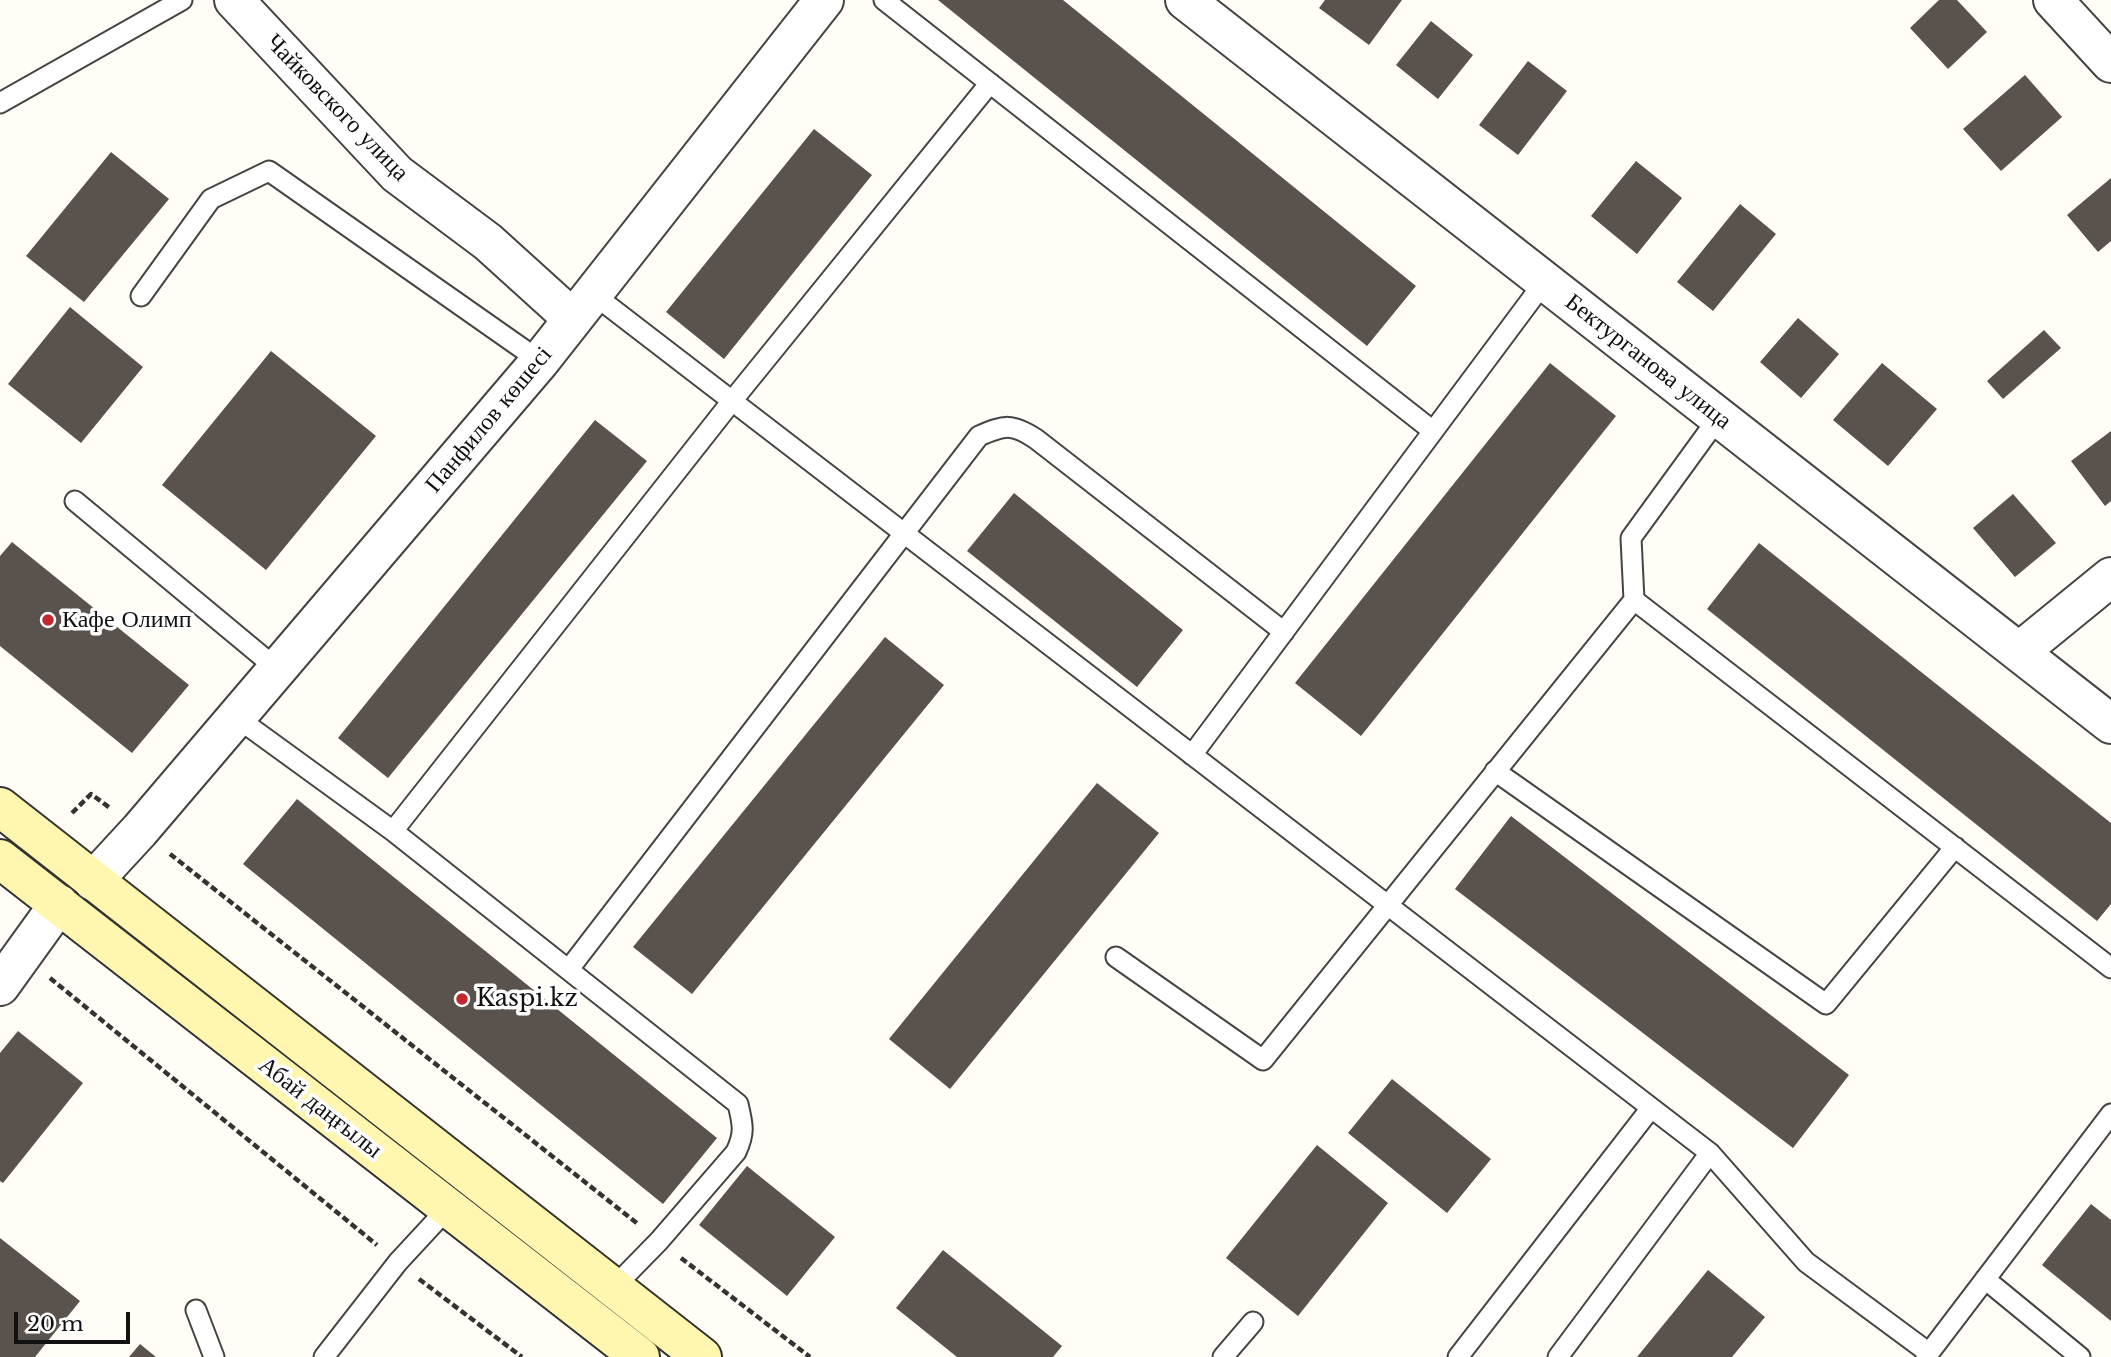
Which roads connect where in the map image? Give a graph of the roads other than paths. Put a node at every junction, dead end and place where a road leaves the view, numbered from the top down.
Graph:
1 (182, 0) edge
2 (234, 0) edge
3 (824, 0) edge
4 (884, 0) edge
5 (1185, 0) edge
6 (2053, 0) edge
7 (2111, 63) edge
8 (990, 83) junction
9 (0, 103) edge
10 (1545, 281) junction
11 (141, 296) dead end
12 (583, 306) junction
13 (540, 361) junction
14 (732, 401) junction
15 (1719, 417) junction
16 (1433, 432) junction
17 (75, 501) dead end
18 (903, 533) junction
19 (2111, 577) edge
20 (1634, 600) junction
21 (1284, 632) junction
22 (2019, 652) junction
23 (276, 667) junction
24 (236, 717) junction
25 (2111, 724) edge
26 (1192, 755) junction
27 (1495, 771) junction
28 (0, 807) edge
29 (393, 831) junction
30 (1955, 847) junction
31 (0, 859) edge
32 (93, 881) junction
33 (59, 904) junction
34 (1387, 905) junction
35 (1116, 957) dead end
36 (2111, 968) edge
37 (569, 969) junction
38 (0, 986) edge
39 (1651, 1108) junction
40 (2111, 1114) edge
41 (1710, 1153) junction
42 (448, 1208) junction
43 (1984, 1279) junction
44 (613, 1288) junction
45 (195, 1310) dead end
46 (1253, 1322) dead end
47 (1927, 1355) edge
48 (214, 1357) edge
49 (324, 1357) edge
50 (640, 1357) edge
51 (702, 1357) edge
52 (1223, 1357) edge
53 (1458, 1357) edge
54 (1558, 1357) edge
55 (2080, 1357) edge

1 - 9 lane
2 - 12 street, Чайковского улица
3 - 12 street, Панфилов көшесі
4 - 8 lane
5 - 10 street, Бектурганова улица
6 - 7 street
8 - 14 lane
8 - 16 lane
10 - 15 street, Бектурганова улица
10 - 16 lane
11 - 13 lane
12 - 13 street, Панфилов көшесі
12 - 14 lane
13 - 23 street, Панфилов көшесі
14 - 18 lane
14 - 29 lane
15 - 20 lane
15 - 22 street, Бектурганова улица
16 - 21 lane
17 - 23 lane
18 - 21 lane
18 - 26 lane
18 - 37 lane
19 - 22 street
20 - 27 lane
20 - 30 lane
21 - 26 lane
22 - 25 street, Бектурганова улица
23 - 24 street, Панфилов көшесі
24 - 29 lane
24 - 32 street, Панфилов көшесі
26 - 34 lane
27 - 30 lane
27 - 34 lane
28 - 32 main road, Абай даңғылы
29 - 37 lane
30 - 36 lane
31 - 33 main road, Абай даңғылы
32 - 44 main road, Абай даңғылы
33 - 38 street
33 - 42 main road, Абай даңғылы
34 - 35 lane
34 - 39 lane
37 - 44 lane
39 - 41 lane
39 - 53 lane
40 - 43 lane
41 - 47 lane
41 - 54 lane
42 - 49 lane
42 - 50 main road, Абай даңғылы
43 - 47 lane
43 - 55 lane
44 - 51 main road, Абай даңғылы
45 - 48 lane
46 - 52 lane

